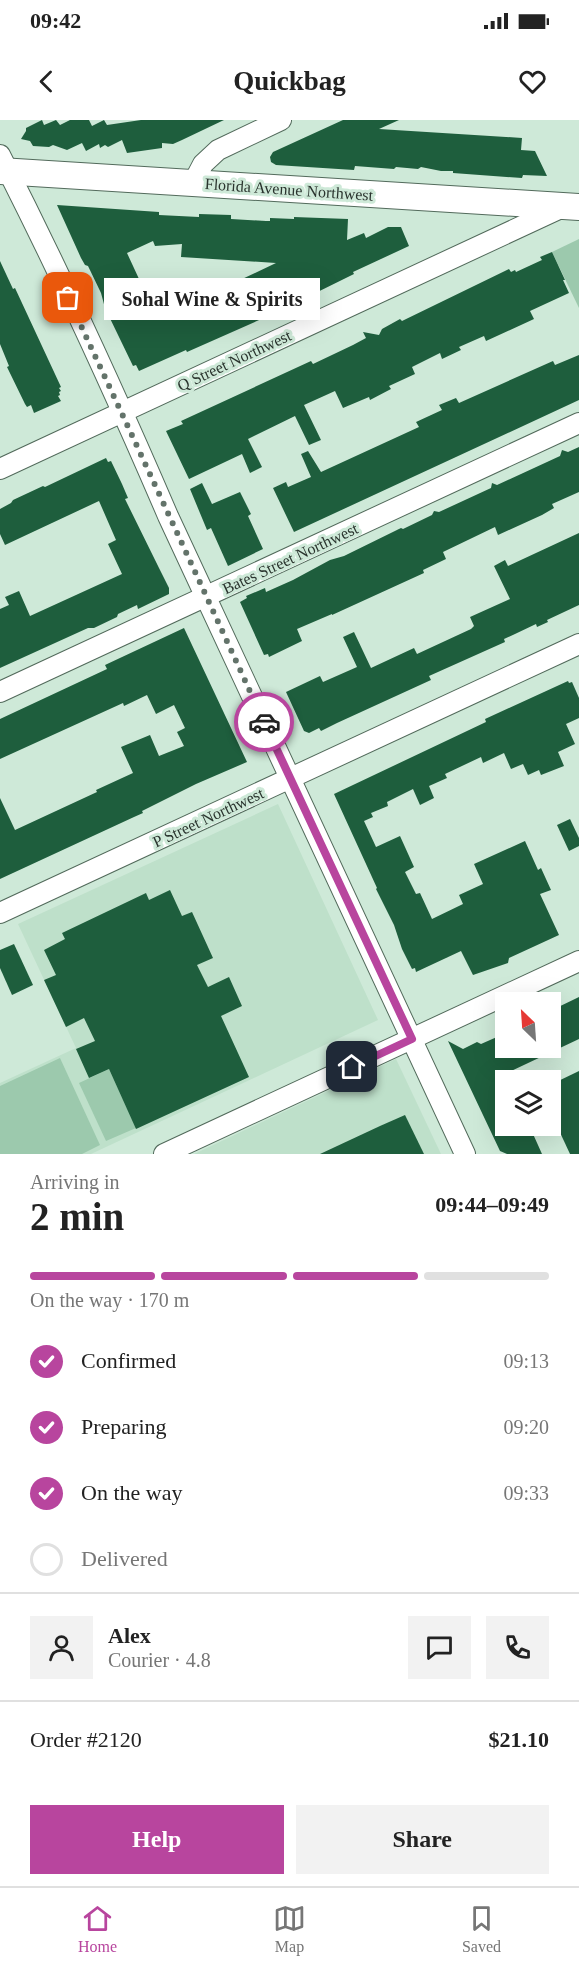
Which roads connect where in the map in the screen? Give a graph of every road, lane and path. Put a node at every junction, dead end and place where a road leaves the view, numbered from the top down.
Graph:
1 (281, 120) edge
2 (3, 166) edge
3 (193, 183) junction
4 (575, 204) edge
5 (122, 413) junction
6 (579, 423) edge
7 (0, 469) edge
8 (206, 597) junction
9 (579, 644) edge
10 (0, 692) edge
11 (290, 778) junction
12 (0, 913) edge
13 (579, 961) edge
14 (412, 1039) junction
15 (164, 1154) edge
16 (465, 1154) edge

1 - 3 street
2 - 3 main road, Florida Avenue Northwest
2 - 5 street
3 - 4 main road, Florida Avenue Northwest
4 - 5 street, Q Street Northwest
5 - 7 street, Q Street Northwest
5 - 8 street
6 - 8 street, Bates Street Northwest
8 - 10 street, Bates Street Northwest
8 - 11 street
9 - 11 street, P Street Northwest
11 - 12 street, P Street Northwest
11 - 14 street
13 - 14 street
14 - 15 street
14 - 16 street

